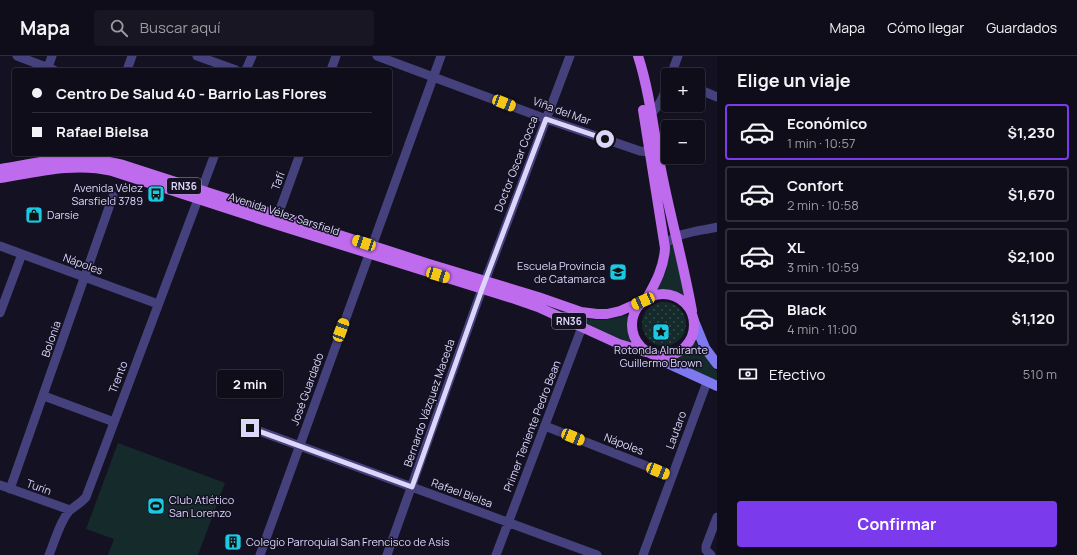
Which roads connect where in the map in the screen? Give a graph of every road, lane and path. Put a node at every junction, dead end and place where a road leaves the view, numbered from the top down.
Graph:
1 (17, 56) edge
2 (52, 56) edge
3 (132, 56) edge
4 (197, 56) edge
5 (252, 56) edge
6 (336, 56) edge
7 (377, 56) edge
8 (441, 56) edge
9 (570, 56) edge
10 (630, 56) edge
11 (638, 56) edge
12 (678, 56) edge
13 (48, 68) edge
14 (51, 68) edge
15 (128, 68) edge
16 (230, 68) edge
17 (247, 68) edge
18 (332, 68) edge
19 (674, 68) edge
20 (433, 76) junction
21 (705, 93) edge
22 (717, 97) edge
23 (661, 101) edge
24 (647, 115) junction
25 (546, 119) junction
26 (649, 152) junction
27 (215, 156) edge
28 (299, 156) edge
29 (94, 157) edge
30 (0, 169) edge
31 (0, 178) edge
32 (200, 195) junction
33 (113, 196) dead end
34 (278, 215) junction
35 (717, 227) edge
36 (677, 236) junction
37 (665, 244) junction
38 (0, 246) edge
39 (370, 249) junction
40 (22, 254) junction
41 (85, 277) junction
42 (484, 285) junction
43 (645, 300) junction
44 (158, 304) junction
45 (0, 312) edge
46 (693, 316) junction
47 (582, 327) junction
48 (649, 353) junction
49 (717, 364) edge
50 (707, 382) junction
51 (717, 386) edge
52 (44, 396) junction
53 (114, 422) junction
54 (545, 426) junction
55 (250, 428) dead end
56 (299, 446) junction
57 (672, 476) junction
58 (0, 485) edge
59 (412, 487) junction
60 (10, 489) junction
61 (70, 510) junction
62 (717, 517) edge
63 (508, 522) junction
64 (49, 555) edge
65 (260, 555) edge
66 (387, 555) edge
67 (496, 555) edge
68 (598, 555) edge
69 (643, 555) edge
70 (711, 555) edge

1 - 13 street
2 - 14 street
3 - 15 street
4 - 16 street
5 - 17 street
6 - 18 street
7 - 20 street, Viña del Mar
8 - 20 street, José Guardado
9 - 25 street, Doctor Oscar Cocca
10 - 24 main road
11 - 24 main road
12 - 19 street
20 - 25 street, Viña del Mar
20 - 39 street, José Guardado
21 - 22 street
23 - 24 street
24 - 26 main road
24 - 36 main road
25 - 26 street, Viña del Mar
25 - 42 street, Doctor Oscar Cocca
26 - 37 main road
27 - 32 street, Trento
28 - 34 street, Tafí
29 - 30 main road, Avenida Vélez Sarsfield / RN36
29 - 32 main road, Avenida Vélez Sarsfield / RN36
31 - 32 main road, Avenida Vélez Sarsfield / RN36
32 - 34 main road, Avenida Vélez Sarsfield / RN36
32 - 39 main road, Avenida Vélez Sarsfield / RN36
32 - 44 street, Trento
33 - 41 street, Bolonia
34 - 39 main road, Avenida Vélez Sarsfield / RN36
35 - 36 street
36 - 37 street
36 - 46 main road
37 - 43 main road
38 - 40 street, Nápoles
39 - 42 main road, Avenida Vélez Sarsfield / RN36
39 - 56 street, José Guardado
40 - 41 street, Nápoles
40 - 45 street
41 - 44 street, Nápoles
41 - 52 street, Bolonia
42 - 43 main road, Avenida Vélez Sarsfield / RN36
42 - 47 main road, Avenida Vélez Sarsfield / RN36
42 - 59 street, Bernardo Vázquez Maceda
43 - 46 main road, RN36
43 - 48 main road, RN36
44 - 53 street, Trento
46 - 48 main road, RN36
46 - 49 main road, RN36
47 - 48 main road, Avenida Vélez Sarsfield / RN36
47 - 54 street, Primer Teniente Pedro Bean
48 - 50 main road, Avenida Vélez Sarsfield / RN36
50 - 51 main road, Avenida Vélez Sarsfield / RN36
50 - 57 street, Lautaro
52 - 53 street
52 - 60 street, Bolonia
53 - 61 street, Trento
54 - 57 street, Nápoles
54 - 63 street, Primer Teniente Pedro Bean
55 - 56 street, Rafael Bielsa
56 - 59 street, Rafael Bielsa
56 - 65 street, José Guardado
57 - 69 street, Lautaro
58 - 60 street, Turín
59 - 63 street, Rafael Bielsa
59 - 66 street, Bernardo Vázquez Maceda
60 - 61 street, Turín
61 - 64 street, Trento
62 - 70 street
63 - 67 street, Primer Teniente Pedro Bean
63 - 68 street, Rafael Bielsa

